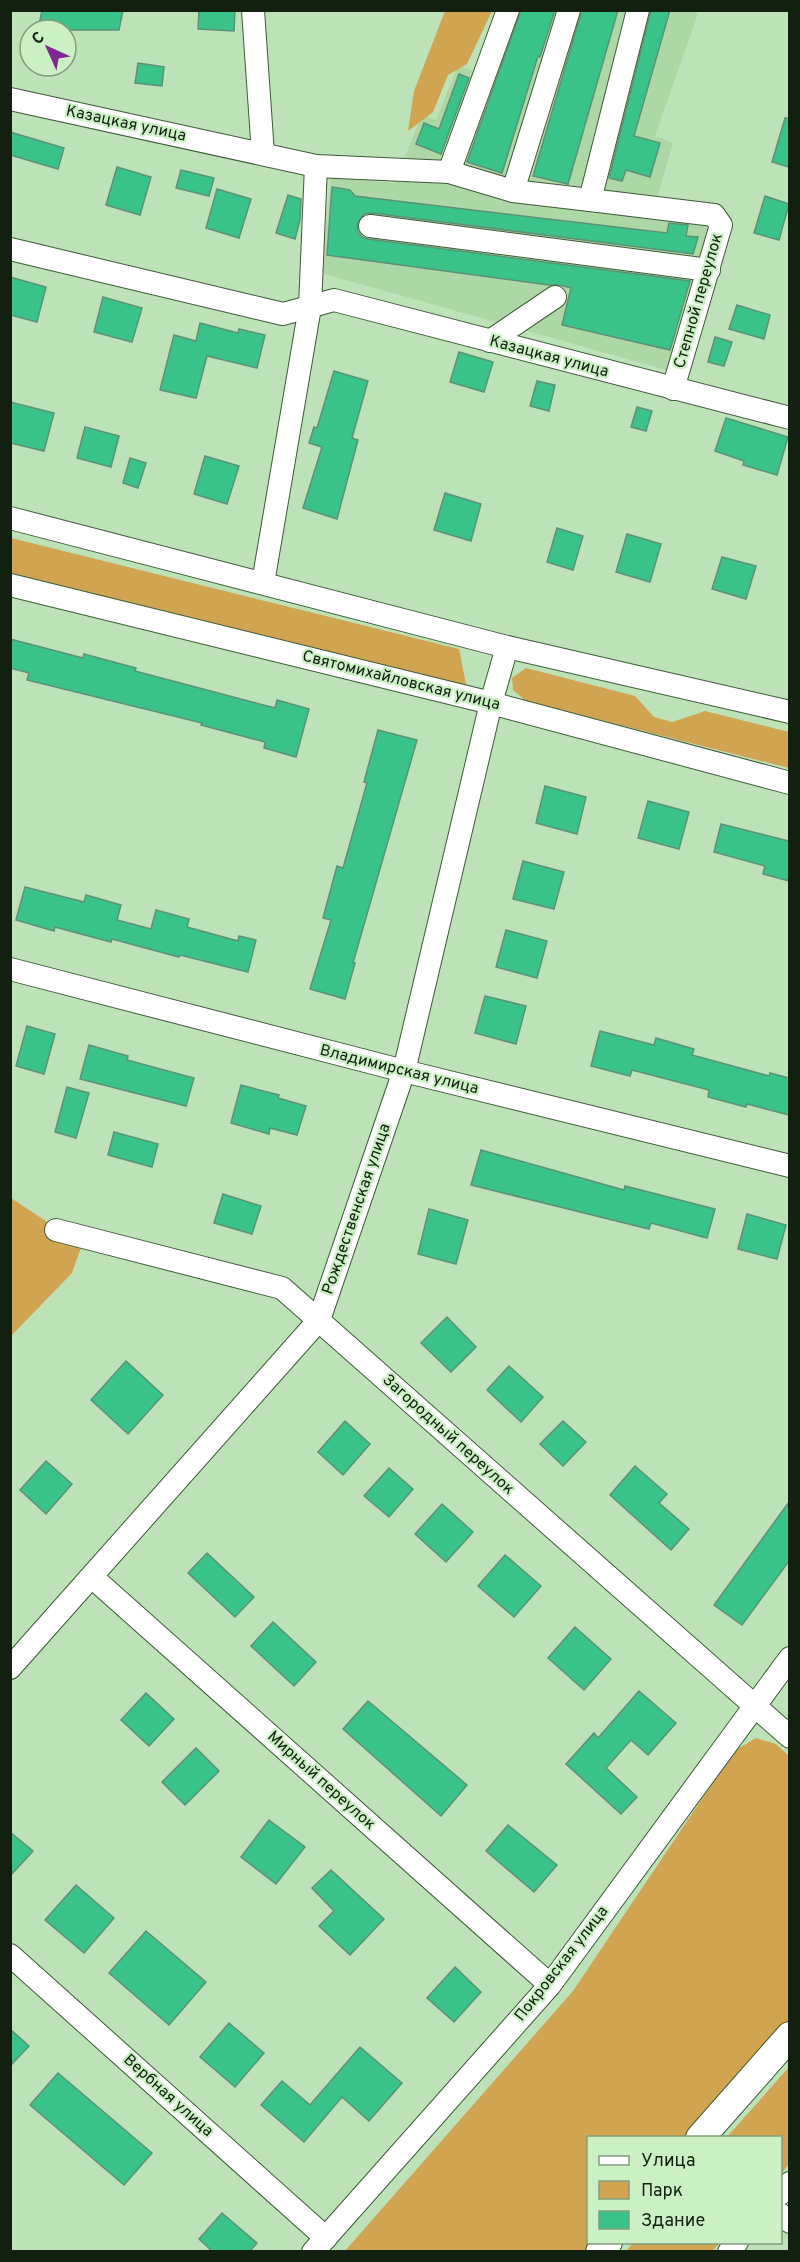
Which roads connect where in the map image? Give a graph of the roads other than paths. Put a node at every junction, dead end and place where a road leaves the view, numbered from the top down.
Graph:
1 (253, 10) edge
2 (508, 10) edge
3 (569, 10) edge
4 (638, 10) edge
5 (10, 99) edge
6 (263, 154) junction
7 (316, 166) junction
8 (449, 172) junction
9 (513, 191) junction
10 (590, 200) junction
11 (714, 215) joint
12 (370, 226) dead end
13 (10, 249) edge
14 (709, 270) junction
15 (555, 297) dead end
16 (310, 307) junction
17 (490, 341) junction
18 (673, 390) junction
19 (789, 418) edge
20 (10, 518) edge
21 (263, 583) junction
22 (10, 585) edge
23 (507, 647) junction
24 (491, 703) junction
25 (789, 712) edge
26 (789, 783) edge
27 (10, 969) edge
28 (404, 1071) junction
29 (789, 1166) edge
30 (56, 1230) dead end
31 (318, 1320) junction
32 (92, 1577) junction
33 (789, 1658) edge
34 (10, 1668) edge
35 (754, 1706) junction
36 (789, 1737) edge
37 (10, 1955) edge
38 (550, 1985) junction
39 (789, 2036) edge
40 (702, 2136) edge
41 (320, 2245) edge

1 - 6 street
2 - 8 street
3 - 9 street
4 - 10 street
5 - 6 street, Казацкая улица
6 - 7 street, Казацкая улица
7 - 8 street, Казацкая улица
7 - 16 street
8 - 9 street, Казацкая улица
9 - 10 street, Казацкая улица
10 - 11 street, Казацкая улица
11 - 14 street, Степной переулок
12 - 14 street
13 - 16 street, Казацкая улица
14 - 18 street, Степной переулок
15 - 17 street
16 - 17 street, Казацкая улица
16 - 21 street
17 - 18 street, Казацкая улица
18 - 19 street, Казацкая улица
20 - 21 street
21 - 23 street
22 - 24 street, Святомихайловская улица
23 - 24 street, Рождественская улица
23 - 25 street
24 - 26 street, Святомихайловская улица
24 - 28 street, Рождественская улица
27 - 28 street, Владимирская улица
28 - 29 street, Владимирская улица
28 - 31 street, Рождественская улица
30 - 31 street, Загородный переулок
31 - 32 street, Рождественская улица
31 - 35 street, Загородный переулок
32 - 34 street, Рождественская улица
32 - 38 street, Мирный переулок
33 - 35 street, Покровская улица
35 - 36 street, Загородный переулок
35 - 38 street, Покровская улица
37 - 41 street, Вербная улица
38 - 41 street, Покровская улица
39 - 40 main road

